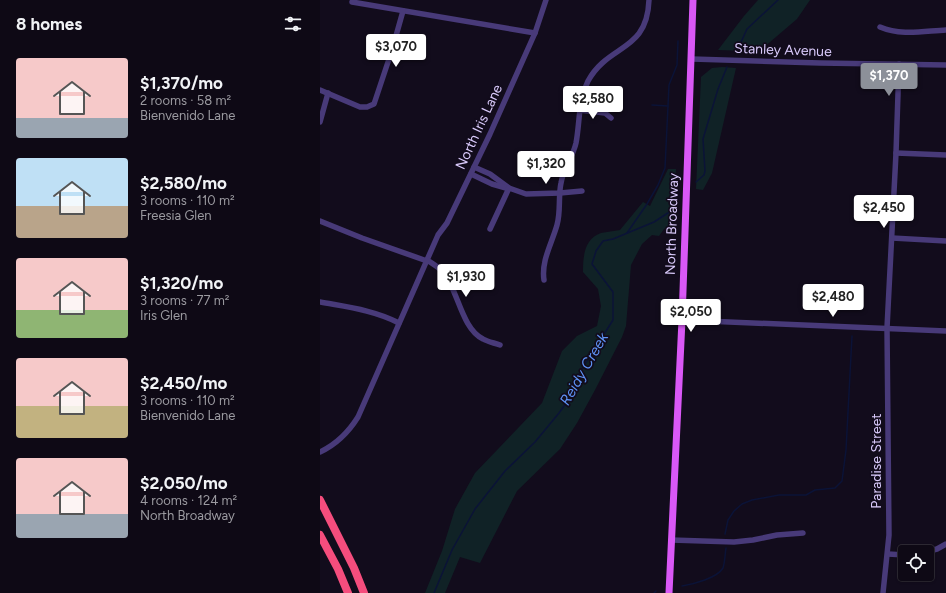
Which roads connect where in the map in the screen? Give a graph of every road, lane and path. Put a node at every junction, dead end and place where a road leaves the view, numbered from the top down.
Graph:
1 (546, 0) edge
2 (649, 0) edge
3 (693, 0) edge
4 (352, 2) dead end
5 (403, 11) junction
6 (880, 27) dead end
7 (946, 30) edge
8 (535, 33) junction
9 (692, 59) junction
10 (899, 64) junction
11 (946, 66) edge
12 (320, 90) edge
13 (328, 93) junction
14 (579, 110) junction
15 (611, 118) dead end
16 (320, 122) edge
17 (896, 153) junction
18 (946, 155) edge
19 (474, 167) junction
20 (471, 174) junction
21 (509, 188) junction
22 (582, 191) dead end
23 (560, 193) junction
24 (320, 221) edge
25 (490, 229) dead end
26 (892, 238) junction
27 (946, 241) edge
28 (427, 260) junction
29 (544, 280) dead end
30 (320, 302) edge
31 (682, 320) junction
32 (399, 323) junction
33 (888, 328) junction
34 (946, 331) edge
35 (500, 345) dead end
36 (320, 452) edge
37 (320, 500) edge
38 (803, 533) dead end
39 (320, 534) edge
40 (671, 540) junction
41 (946, 544) edge
42 (934, 550) edge
43 (888, 554) junction
44 (898, 555) edge
45 (348, 593) edge
46 (364, 593) edge
47 (669, 593) edge
48 (883, 593) edge

1 - 8 street, North Iris Lane
2 - 14 street
3 - 9 main road, North Broadway
4 - 5 street
5 - 8 street
5 - 13 street
6 - 7 street
8 - 19 street, North Iris Lane
9 - 10 street, Stanley Avenue
9 - 31 main road, North Broadway
10 - 11 street, Stanley Avenue
10 - 17 street, Paradise Street
12 - 13 street
13 - 16 street
14 - 15 street
14 - 23 street
17 - 18 street
17 - 26 street, Paradise Street
19 - 20 street, North Iris Lane
19 - 21 street
20 - 21 street
20 - 28 street, North Iris Lane
21 - 23 street
21 - 25 street
22 - 23 street
23 - 29 street
24 - 28 street
26 - 27 street
26 - 33 street, Paradise Street
28 - 32 street, North Iris Lane
28 - 35 street
30 - 32 street
31 - 33 street
31 - 40 main road, North Broadway
32 - 36 street, North Iris Lane
33 - 34 street
33 - 43 street, Paradise Street
37 - 46 highway
38 - 40 street
39 - 45 highway
40 - 47 main road, North Broadway
41 - 42 street
43 - 44 street
43 - 48 street, Paradise Street

